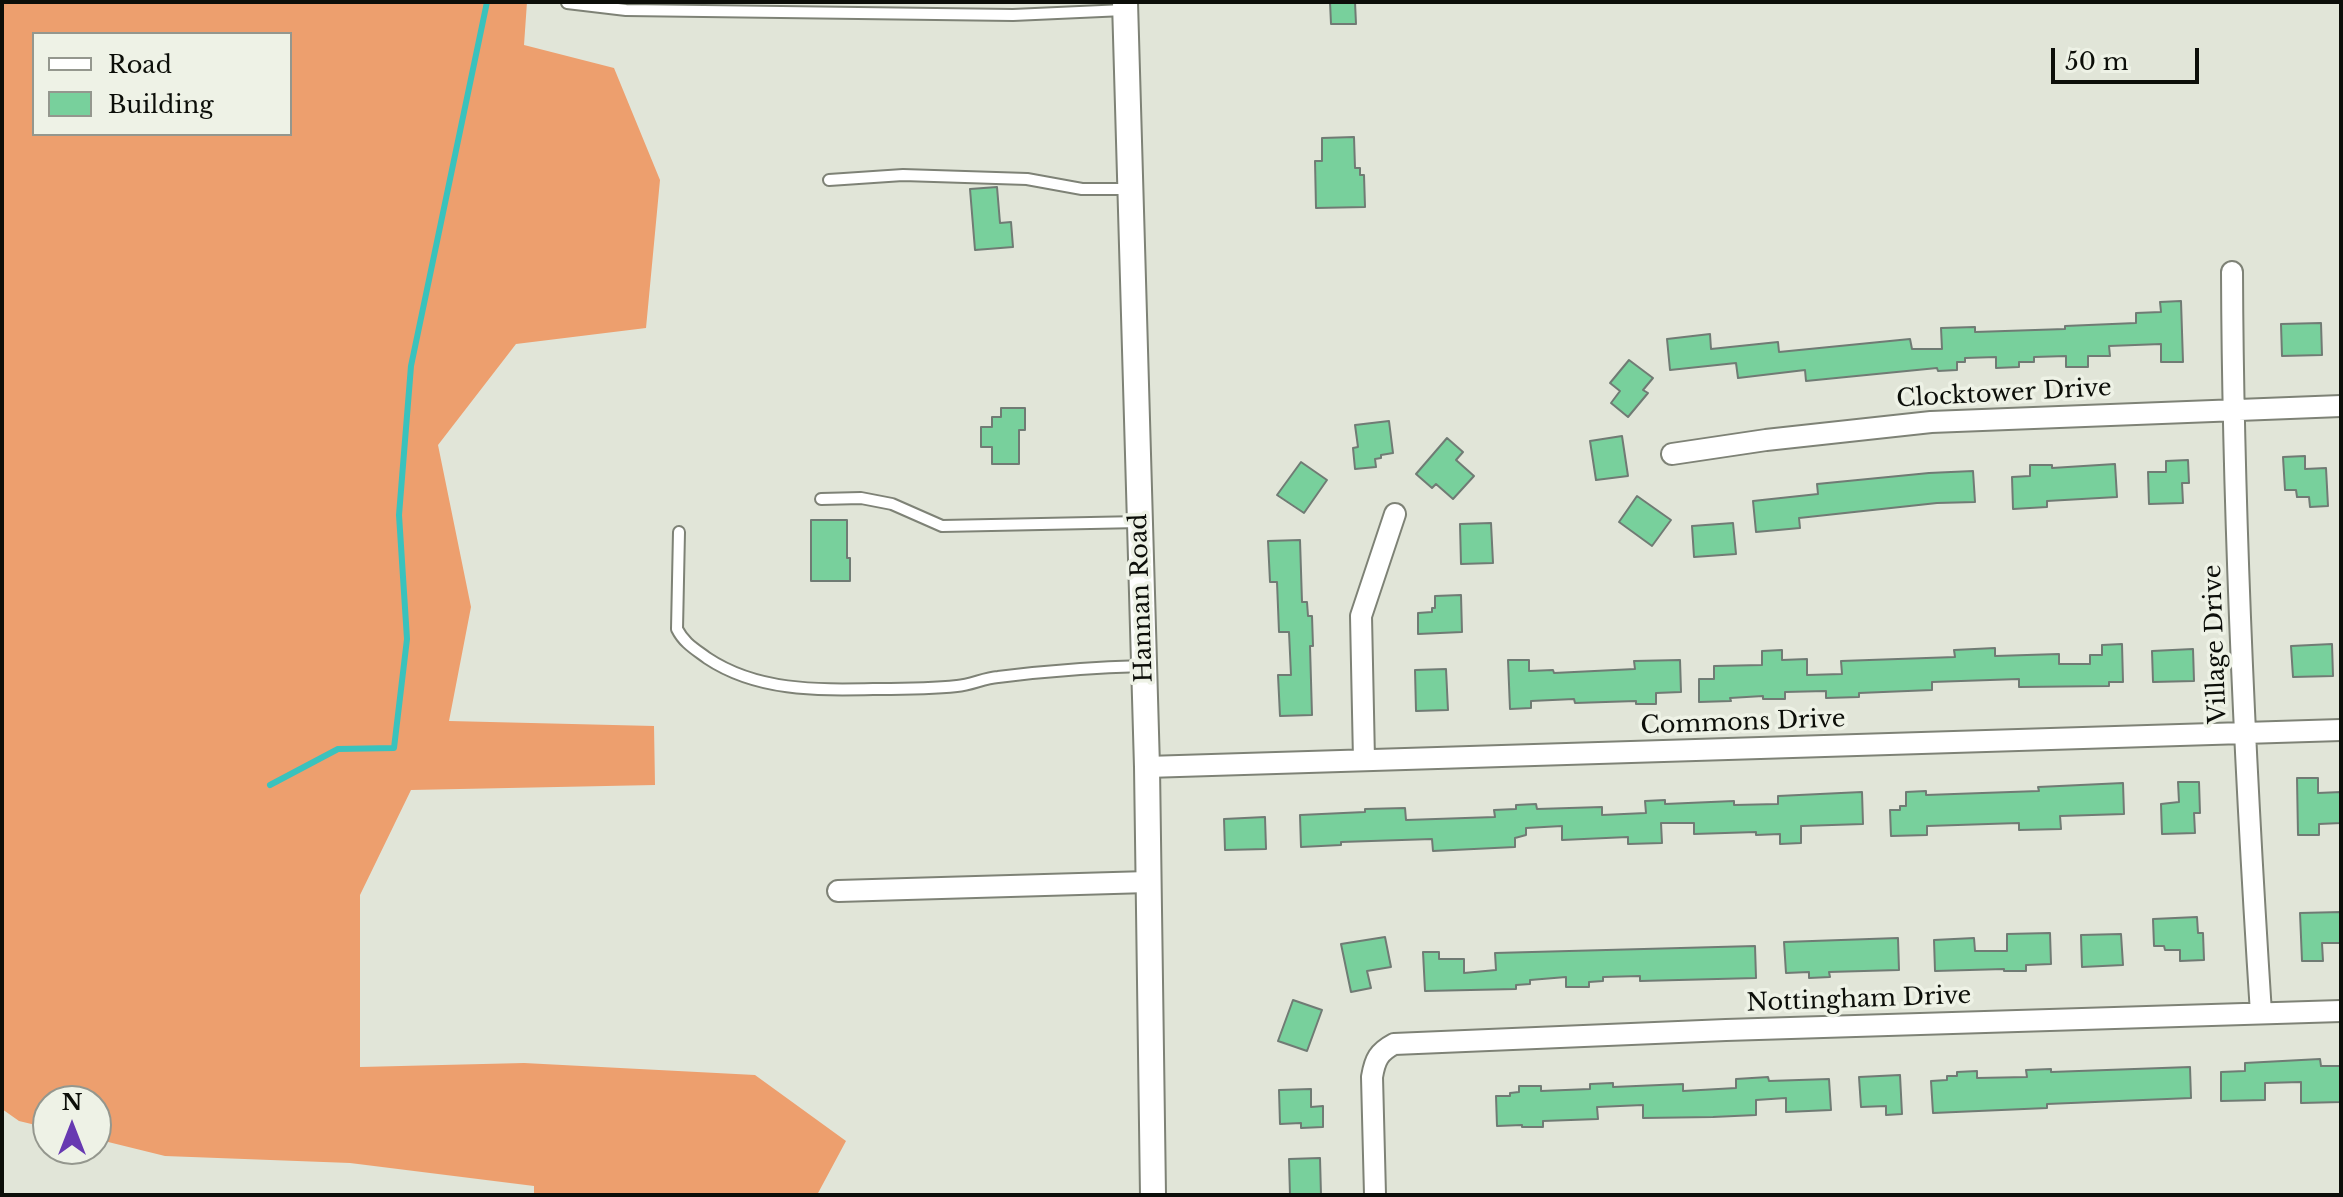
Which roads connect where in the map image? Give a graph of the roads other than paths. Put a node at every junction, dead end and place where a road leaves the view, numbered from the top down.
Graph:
1 (567, 3) edge
2 (1125, 6) edge
3 (894, 7) edge
4 (829, 180) dead end
5 (1130, 189) junction
6 (2232, 272) dead end
7 (2341, 406) edge
8 (2234, 411) junction
9 (1672, 454) dead end
10 (821, 499) dead end
11 (1395, 514) dead end
12 (1140, 522) junction
13 (679, 532) dead end
14 (1144, 666) junction
15 (2341, 730) edge
16 (2245, 733) junction
17 (1364, 760) junction
18 (1147, 767) junction
19 (1148, 882) junction
20 (838, 891) dead end
21 (2341, 1011) edge
22 (2261, 1013) junction
23 (1153, 1195) edge
24 (1375, 1195) edge

1 - 3 lane
2 - 3 lane
2 - 5 street, Hannan Road
4 - 5 lane
5 - 12 street, Hannan Road
6 - 8 street, Village Drive
7 - 8 street, Clocktower Drive
8 - 9 street, Clocktower Drive
8 - 16 street, Village Drive
10 - 12 lane
11 - 17 street
12 - 14 street, Hannan Road
13 - 14 lane
14 - 18 street, Hannan Road
15 - 16 street, Commons Drive
16 - 17 street, Commons Drive
16 - 22 street, Village Drive
17 - 18 street, Commons Drive
18 - 19 street, Hannan Road
19 - 20 street
19 - 23 street, Hannan Road
21 - 22 street, Nottingham Drive
22 - 24 street, Nottingham Drive

